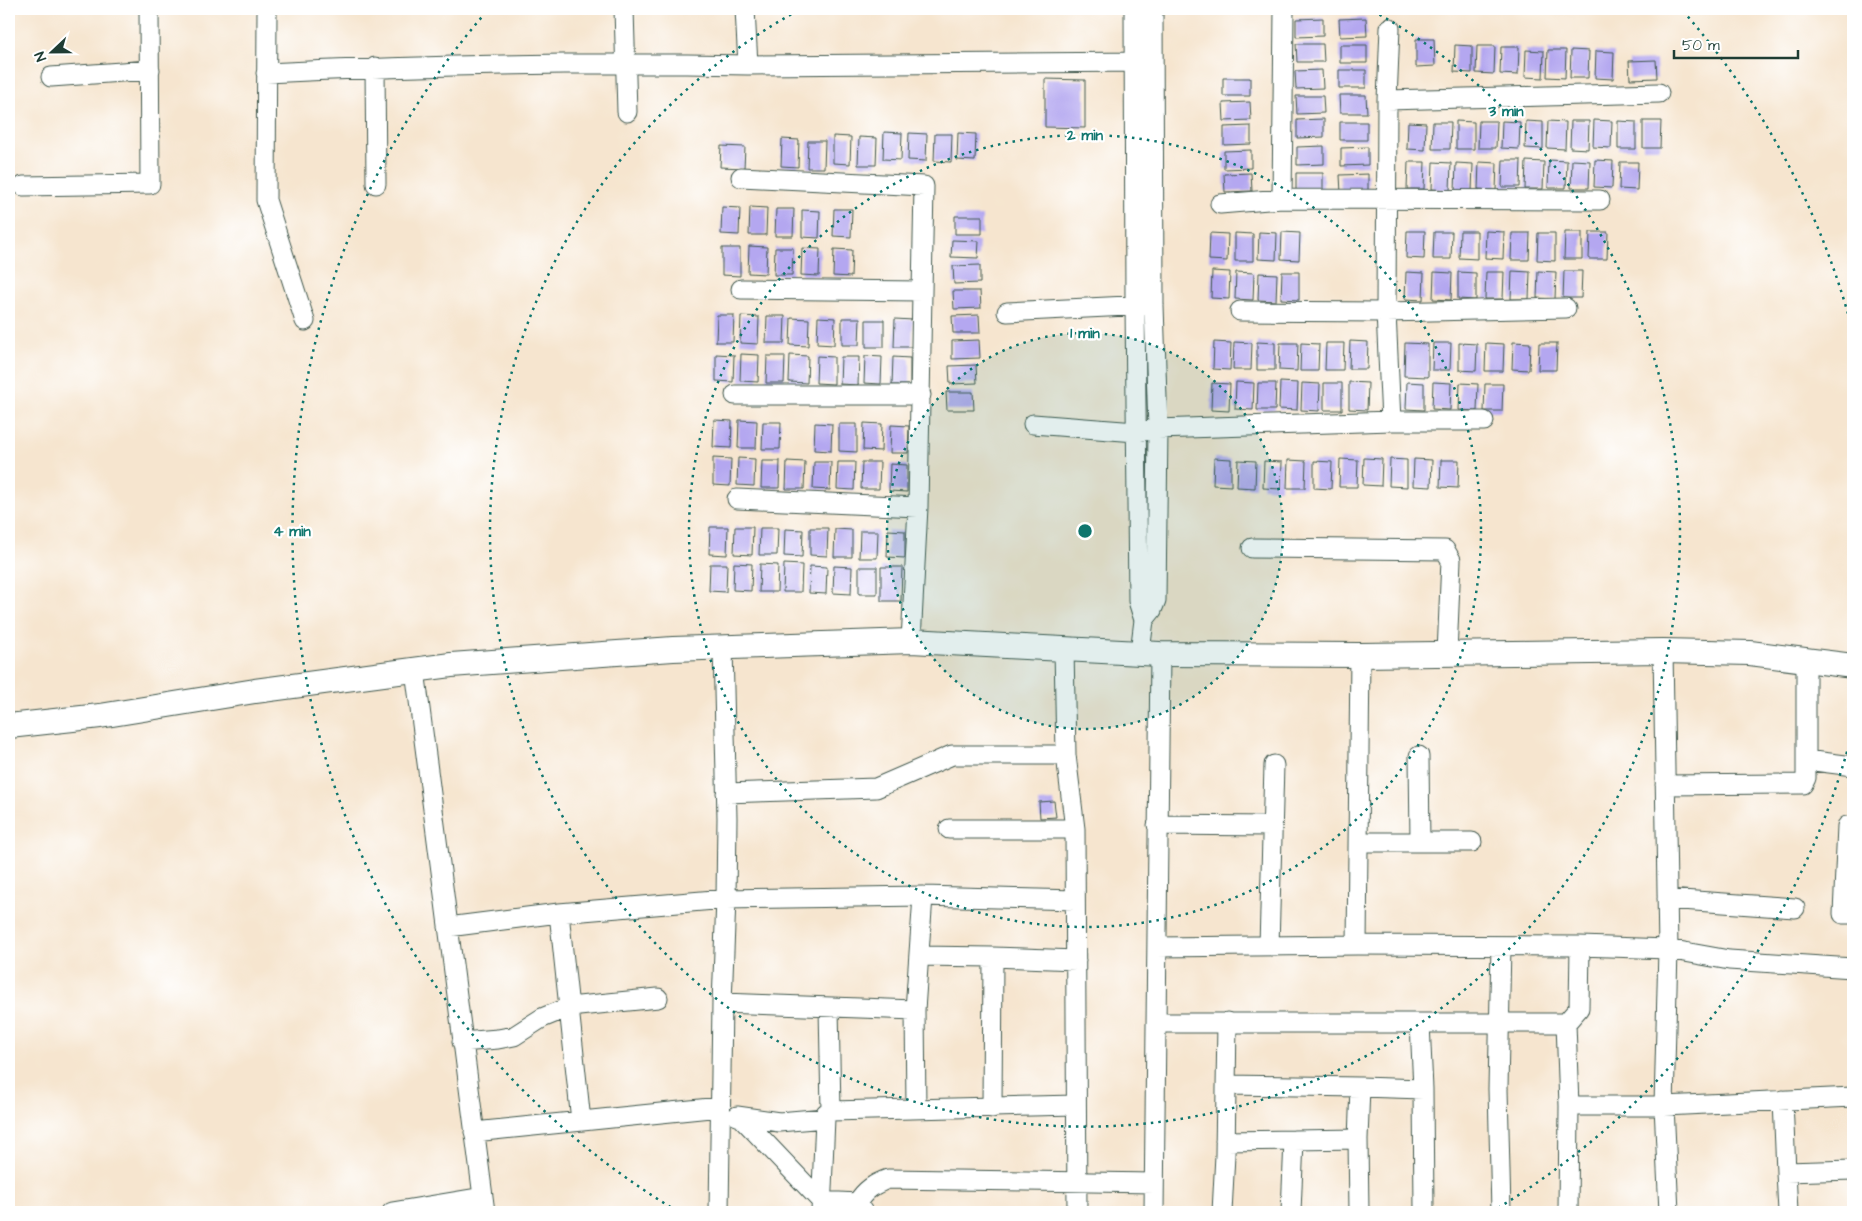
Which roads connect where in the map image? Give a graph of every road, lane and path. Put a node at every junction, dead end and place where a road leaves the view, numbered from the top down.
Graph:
1 (149, 9) edge
2 (267, 9) edge
3 (624, 9) edge
4 (746, 9) edge
5 (1134, 9) edge
6 (1153, 9) edge
7 (1284, 9) edge
8 (1390, 28) dead end
9 (626, 62) junction
10 (1135, 62) junction
11 (1154, 62) junction
12 (748, 65) junction
13 (375, 67) junction
14 (150, 70) junction
15 (266, 72) junction
16 (51, 77) dead end
17 (1659, 93) dead end
18 (1387, 100) junction
19 (627, 112) dead end
20 (741, 177) dead end
21 (376, 184) dead end
22 (23, 186) dead end
23 (1282, 199) junction
24 (1388, 200) junction
25 (1600, 200) dead end
26 (1220, 204) dead end
27 (741, 289) dead end
28 (922, 291) junction
29 (1135, 305) junction
30 (1154, 305) junction
31 (1566, 308) dead end
32 (1240, 311) dead end
33 (1006, 312) dead end
34 (1386, 312) junction
35 (305, 321) dead end
36 (735, 394) dead end
37 (921, 395) junction
38 (1391, 421) junction
39 (1484, 422) dead end
40 (1033, 424) dead end
41 (1158, 429) junction
42 (1136, 432) junction
43 (737, 499) dead end
44 (918, 508) junction
45 (1252, 548) dead end
46 (1144, 620) junction
47 (911, 641) junction
48 (723, 648) junction
49 (1064, 648) junction
50 (1663, 652) junction
51 (1150, 653) junction
52 (1448, 654) junction
53 (1360, 655) junction
54 (1806, 659) junction
55 (1853, 666) edge
56 (414, 670) junction
57 (9, 726) edge
58 (1066, 755) junction
59 (1419, 756) dead end
60 (1806, 760) junction
61 (1274, 765) dead end
62 (1853, 766) edge
63 (1665, 786) junction
64 (726, 793) junction
65 (1157, 825) junction
66 (1271, 826) junction
67 (1846, 826) dead end
68 (949, 829) dead end
69 (1075, 829) junction
70 (1358, 842) junction
71 (1420, 842) junction
72 (1472, 842) dead end
73 (923, 896) junction
74 (726, 899) junction
75 (1667, 899) junction
76 (1075, 900) junction
77 (1795, 908) dead end
78 (559, 914) junction
79 (1853, 914) edge
80 (448, 926) junction
81 (1357, 945) junction
82 (1269, 946) junction
83 (1501, 946) junction
84 (1580, 946) junction
85 (1157, 947) junction
86 (1668, 949) junction
87 (919, 956) junction
88 (992, 956) junction
89 (1076, 960) junction
90 (1853, 968) edge
91 (658, 998) dead end
92 (722, 1003) junction
93 (829, 1006) junction
94 (569, 1007) junction
95 (915, 1010) junction
96 (1227, 1022) junction
97 (1157, 1023) junction
98 (1498, 1023) junction
99 (1566, 1023) junction
100 (1420, 1024) junction
101 (462, 1042) junction
102 (1226, 1085) junction
103 (1360, 1087) junction
104 (1423, 1089) junction
105 (1853, 1097) edge
106 (1783, 1100) junction
107 (1076, 1105) junction
108 (1569, 1106) junction
109 (1664, 1106) junction
110 (916, 1108) junction
111 (992, 1108) junction
112 (720, 1111) junction
113 (828, 1114) junction
114 (741, 1117) junction
115 (581, 1121) junction
116 (474, 1132) junction
117 (1358, 1139) junction
118 (1294, 1140) junction
119 (1225, 1141) junction
120 (1853, 1170) edge
121 (1786, 1172) junction
122 (1076, 1180) junction
123 (1154, 1183) junction
124 (484, 1205) edge
125 (821, 1207) edge
126 (860, 1208) edge
127 (392, 1212) edge
128 (719, 1212) edge
129 (1076, 1212) edge
130 (1154, 1212) edge
131 (1222, 1212) edge
132 (1291, 1212) edge
133 (1359, 1212) edge
134 (1424, 1212) edge
135 (1501, 1212) edge
136 (1568, 1212) edge
137 (1670, 1212) edge
138 (1788, 1212) edge

1 - 14 street
2 - 15 street
3 - 9 street
4 - 12 street
5 - 10 street
6 - 11 street
7 - 23 street
8 - 18 street
9 - 12 street
9 - 13 street
9 - 19 street
10 - 11 street
10 - 12 street
10 - 29 street
11 - 30 street
13 - 15 street
13 - 21 street
14 - 16 street
14 - 22 street
15 - 35 street
17 - 18 street
18 - 24 street
20 - 28 street
23 - 24 street
23 - 26 street
24 - 25 street
24 - 34 street
27 - 28 street
28 - 37 street
29 - 30 street
29 - 33 street
29 - 42 street
30 - 41 street
31 - 34 street
32 - 34 street
34 - 38 street
36 - 37 street
37 - 44 street
38 - 39 street
38 - 41 street
40 - 42 street
41 - 42 street
41 - 46 street
42 - 46 street
43 - 44 street
44 - 47 street
45 - 52 street
46 - 51 street
47 - 48 street
47 - 49 street
48 - 56 street
48 - 64 street
49 - 51 street
49 - 58 street
50 - 52 street
50 - 54 street
50 - 63 street
51 - 53 street
51 - 65 street
52 - 53 street
53 - 70 street
54 - 55 street
54 - 60 street
56 - 57 street
56 - 80 street
58 - 64 street
58 - 69 street
59 - 71 street
60 - 62 street
60 - 63 street
61 - 66 street
63 - 75 street
64 - 74 street
65 - 66 street
65 - 85 street
66 - 82 street
67 - 79 street
68 - 69 street
69 - 76 street
70 - 71 street
70 - 81 street
71 - 72 street
73 - 74 street
73 - 76 street
73 - 87 street
74 - 78 street
74 - 92 street
75 - 77 street
75 - 86 street
76 - 89 street
78 - 80 street
78 - 94 street
80 - 101 street
81 - 82 street
81 - 83 street
82 - 85 street
83 - 84 street
83 - 98 street
84 - 86 street
84 - 99 street
85 - 97 street
86 - 90 street
86 - 109 street
87 - 88 street
87 - 95 street
88 - 89 street
88 - 111 street
89 - 107 street
91 - 94 street
92 - 93 street
92 - 112 street
93 - 95 street
93 - 113 street
94 - 101 street
94 - 115 street
95 - 110 street
96 - 97 street
96 - 100 street
96 - 102 street
97 - 123 street
98 - 99 street
98 - 100 street
98 - 135 street
99 - 108 street
100 - 104 street
101 - 116 street
102 - 103 street
102 - 119 street
103 - 104 street
103 - 117 street
104 - 134 street
105 - 106 street
106 - 109 street
106 - 121 street
107 - 111 street
107 - 122 street
108 - 109 street
108 - 136 street
109 - 137 street
110 - 111 street
110 - 113 street
112 - 114 street
112 - 115 street
112 - 128 street
113 - 114 street
113 - 125 street
114 - 125 street
115 - 116 street
116 - 124 street
117 - 118 street
117 - 133 street
118 - 119 street
118 - 132 street
119 - 131 street
120 - 121 street
121 - 138 street
122 - 123 street
122 - 126 street
122 - 129 street
123 - 130 street
124 - 127 street
125 - 126 street

